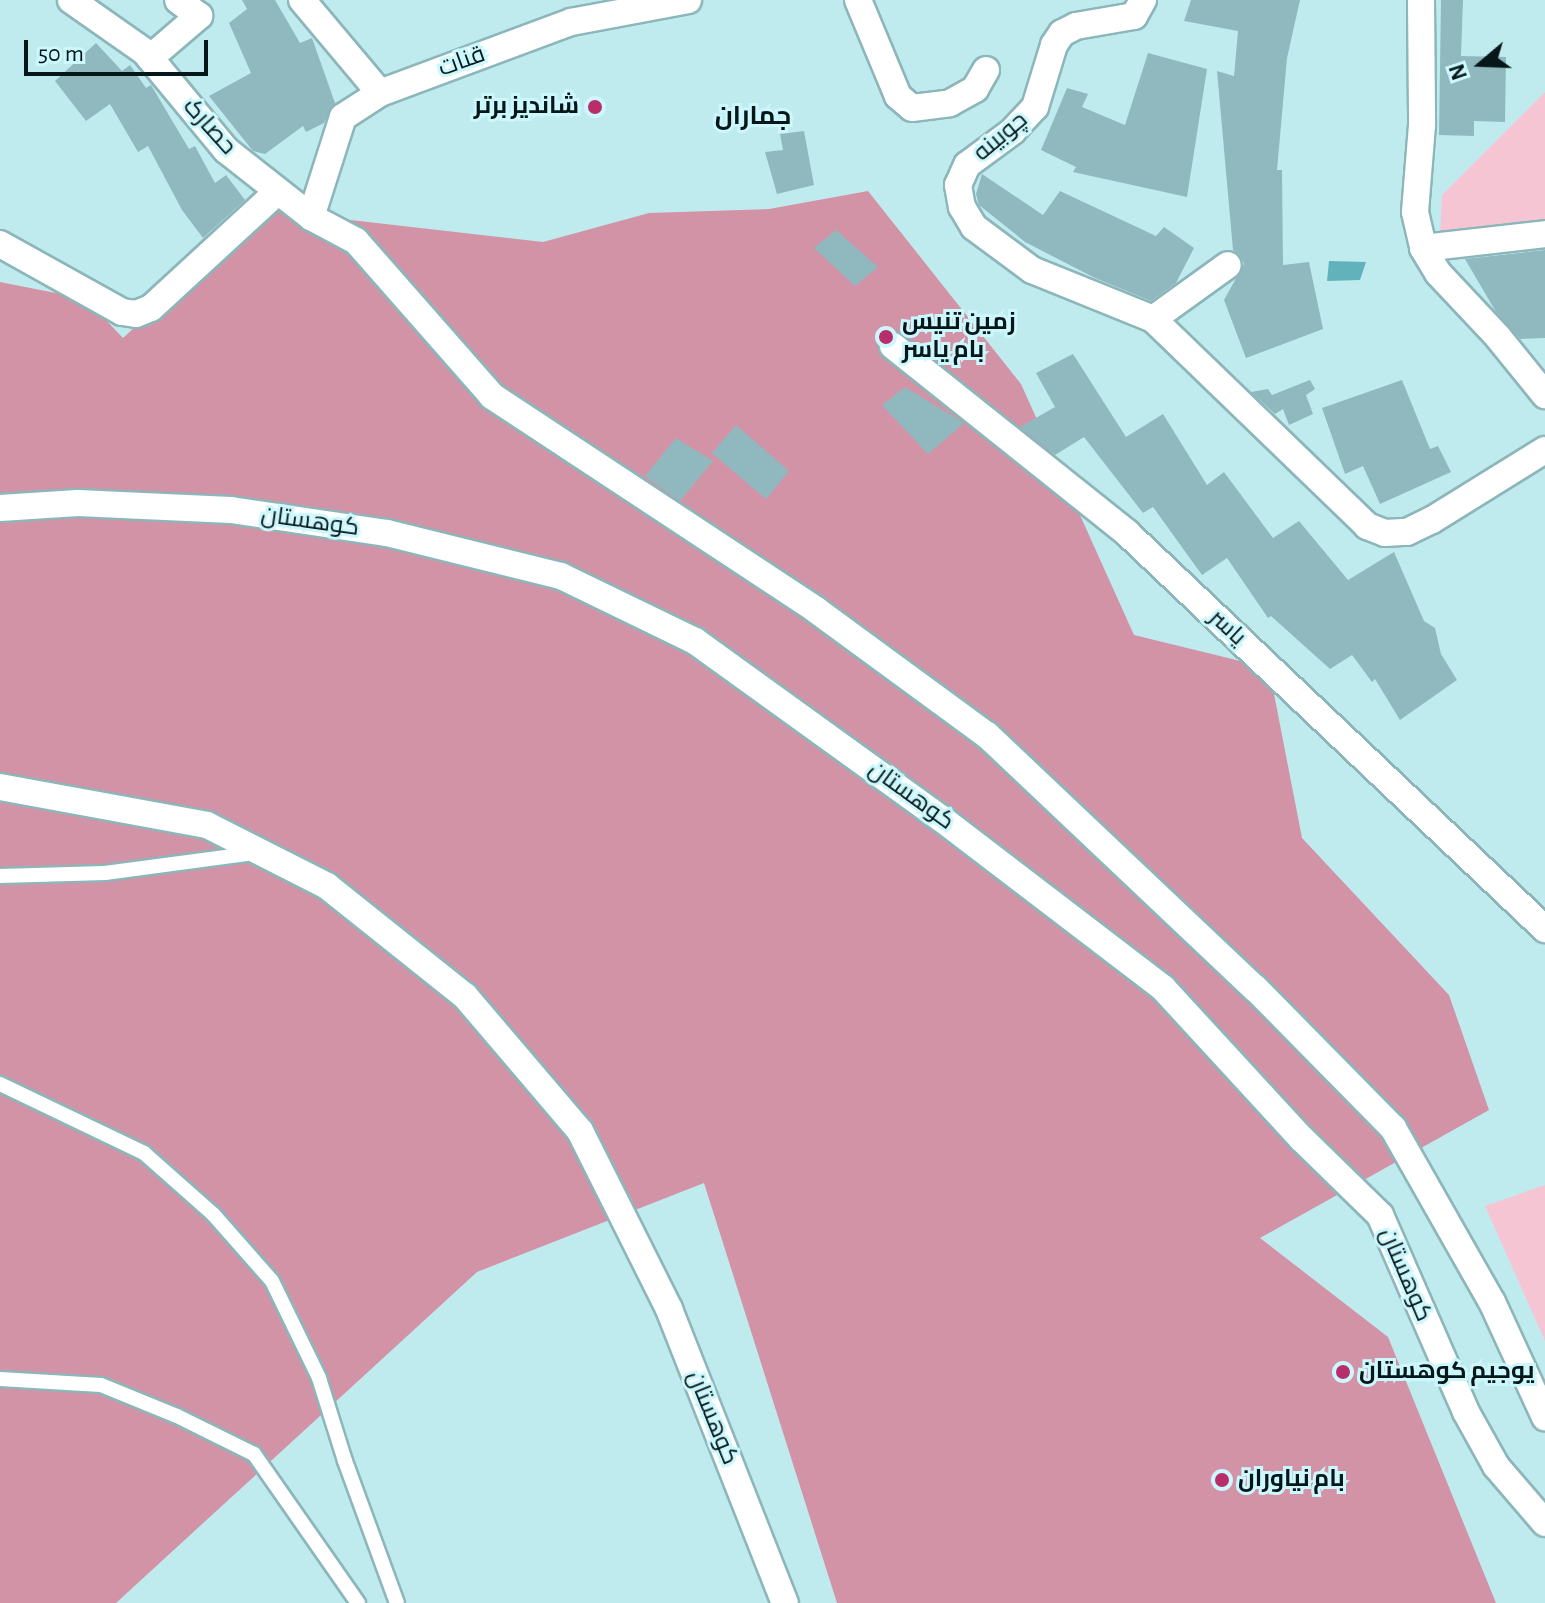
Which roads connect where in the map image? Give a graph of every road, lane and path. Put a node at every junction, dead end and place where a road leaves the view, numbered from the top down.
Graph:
1 (71, 0) edge
2 (178, 0) edge
3 (302, 0) edge
4 (688, 0) edge
5 (858, 0) edge
6 (1143, 0) edge
7 (1421, 0) edge
8 (150, 58) junction
9 (986, 70) dead end
10 (380, 93) junction
11 (277, 192) junction
12 (311, 217) junction
13 (1545, 234) edge
14 (0, 244) edge
15 (1423, 248) junction
16 (1228, 265) dead end
17 (1153, 319) junction
18 (893, 346) dead end
19 (1545, 395) edge
20 (1545, 450) edge
21 (0, 508) edge
22 (0, 787) edge
23 (265, 852) junction
24 (0, 876) edge
25 (1545, 929) edge
26 (0, 1084) edge
27 (0, 1379) edge
28 (1545, 1417) edge
29 (1545, 1523) edge
30 (358, 1603) edge
31 (397, 1603) edge
32 (785, 1603) edge

1 - 8 street, حصارک
2 - 8 street
3 - 10 street
4 - 10 street, قنات
5 - 9 street
6 - 17 street, چوبینه
7 - 15 street
8 - 11 street, حصارک
10 - 12 street, قنات
11 - 12 street, حصارک
11 - 14 street
12 - 28 street
13 - 15 street
15 - 19 street
16 - 17 street
17 - 20 street, چوبینه
18 - 25 street, یاسر
21 - 29 street, کوهستان
22 - 23 street, کوهستان
23 - 24 lane
23 - 32 street, کوهستان
26 - 31 lane
27 - 30 lane

